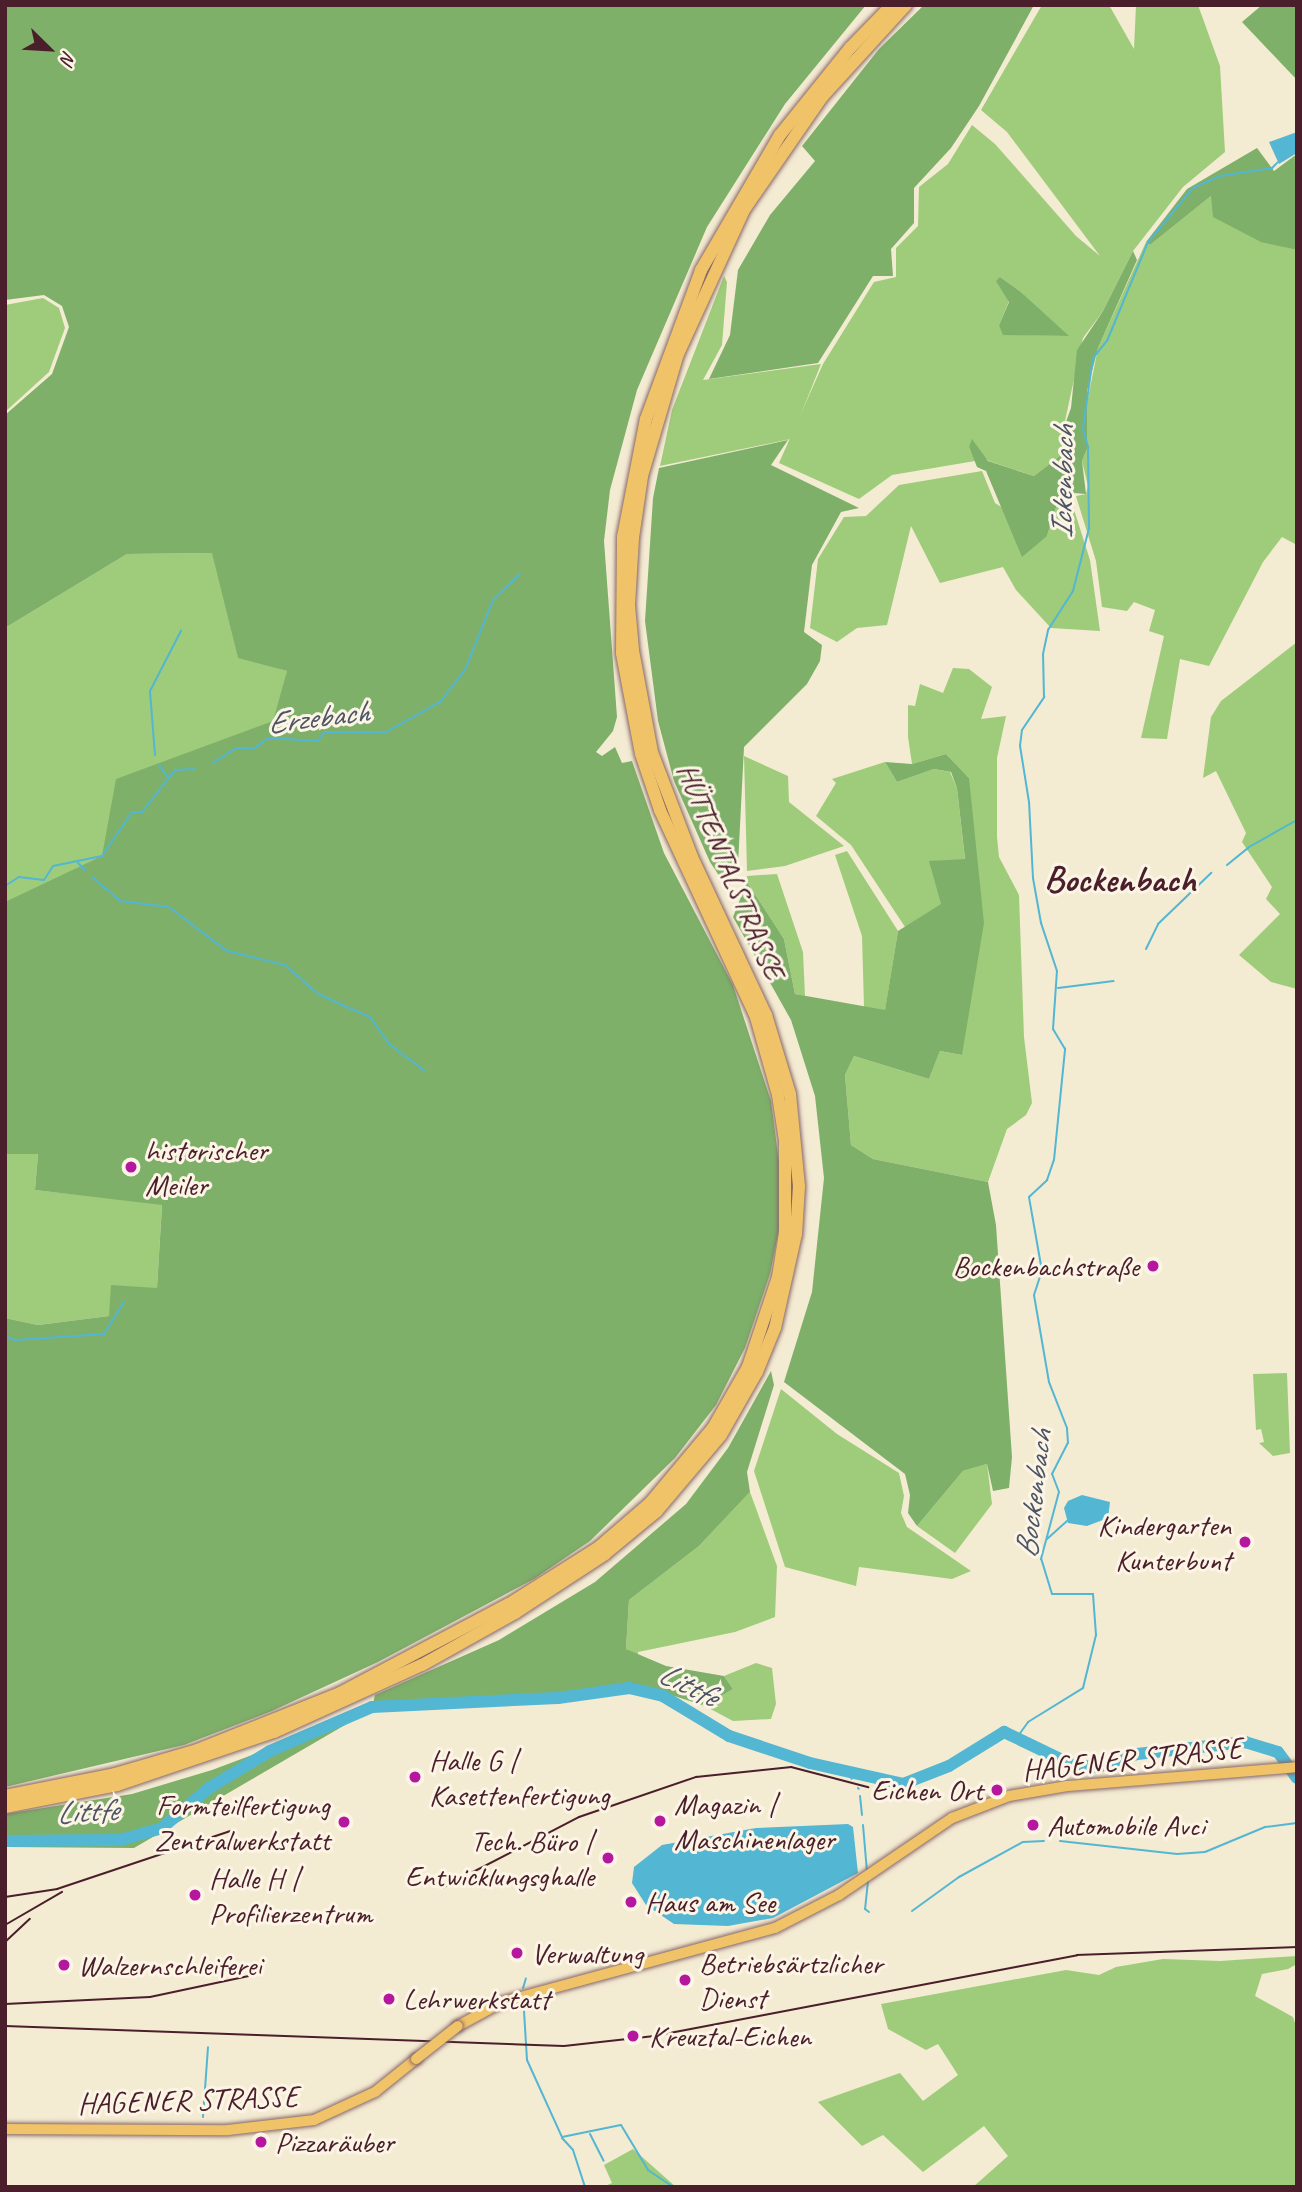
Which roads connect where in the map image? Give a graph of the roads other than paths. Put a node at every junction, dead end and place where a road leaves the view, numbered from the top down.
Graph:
1 (892, 5) edge
2 (906, 5) edge
3 (419, 1661) junction
4 (199, 1755) junction
5 (1297, 1767) edge
6 (5, 1796) edge
7 (5, 1807) edge
8 (5, 2129) edge

1 - 3 highway, HÜTTENTALSTRASSE
2 - 3 highway, HÜTTENTALSTRASSE
3 - 4 highway
4 - 6 highway
4 - 7 highway
5 - 8 main road, HAGENER STRASSE, bridge

